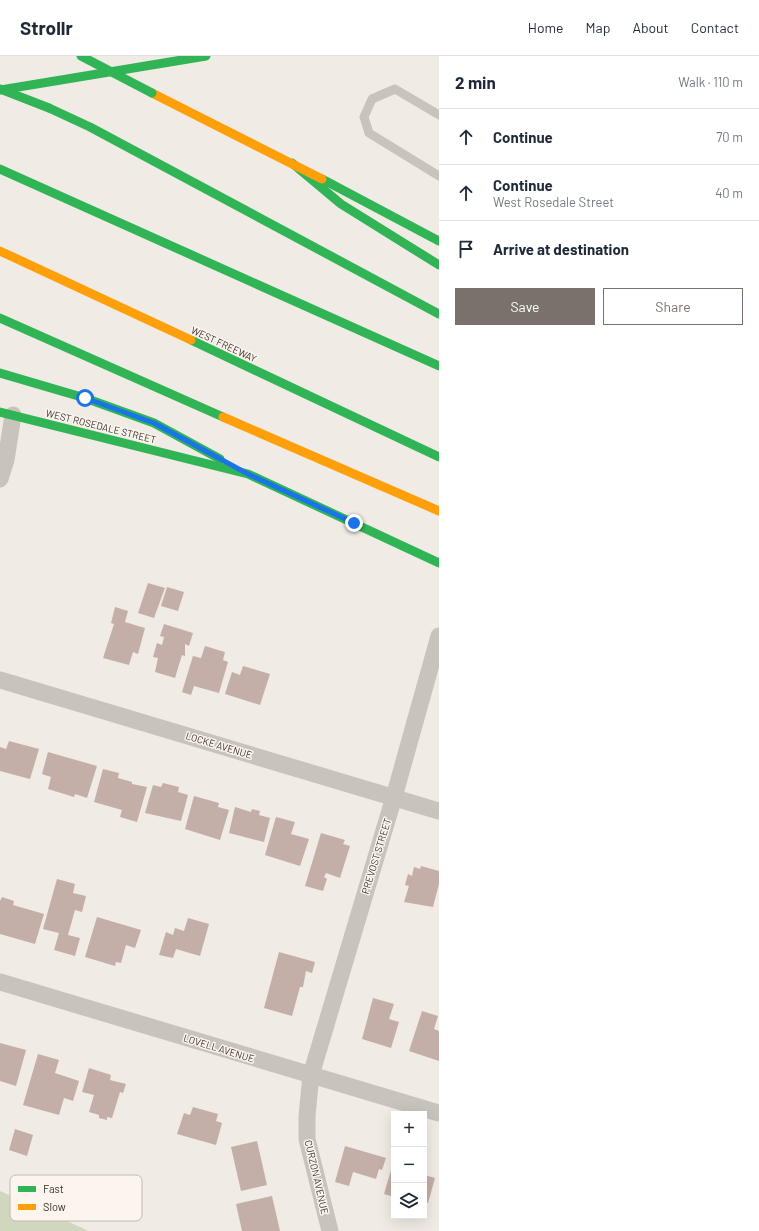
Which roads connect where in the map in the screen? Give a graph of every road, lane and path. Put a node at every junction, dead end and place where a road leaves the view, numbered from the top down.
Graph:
1 (81, 56) edge
2 (206, 56) edge
3 (0, 89) edge
4 (439, 115) edge
5 (292, 163) junction
6 (0, 169) edge
7 (439, 176) edge
8 (439, 241) edge
9 (0, 251) edge
10 (439, 264) edge
11 (439, 314) edge
12 (0, 318) edge
13 (439, 366) edge
14 (0, 373) edge
15 (7, 413) edge
16 (439, 457) edge
17 (248, 474) junction
18 (0, 479) edge
19 (439, 511) edge
20 (439, 563) edge
21 (439, 636) edge
22 (0, 680) edge
23 (394, 797) junction
24 (439, 811) edge
25 (0, 982) edge
26 (311, 1075) junction
27 (439, 1113) edge
28 (330, 1231) edge

1 - 5 main road, bridge
2 - 3 main road
3 - 11 main road, bridge
4 - 7 lane
5 - 8 main road
5 - 10 main road
6 - 13 main road
9 - 16 main road, WEST FREEWAY
12 - 19 main road
14 - 17 main road
15 - 17 main road, WEST ROSEDALE STREET
15 - 18 street
17 - 20 main road, WEST ROSEDALE STREET
21 - 23 street, PREVOST STREET
22 - 23 street, LOCKE AVENUE
23 - 24 street, LOCKE AVENUE
23 - 26 street, PREVOST STREET
25 - 26 street, LOVELL AVENUE
26 - 27 street, LOVELL AVENUE
26 - 28 street, CURZON AVENUE

